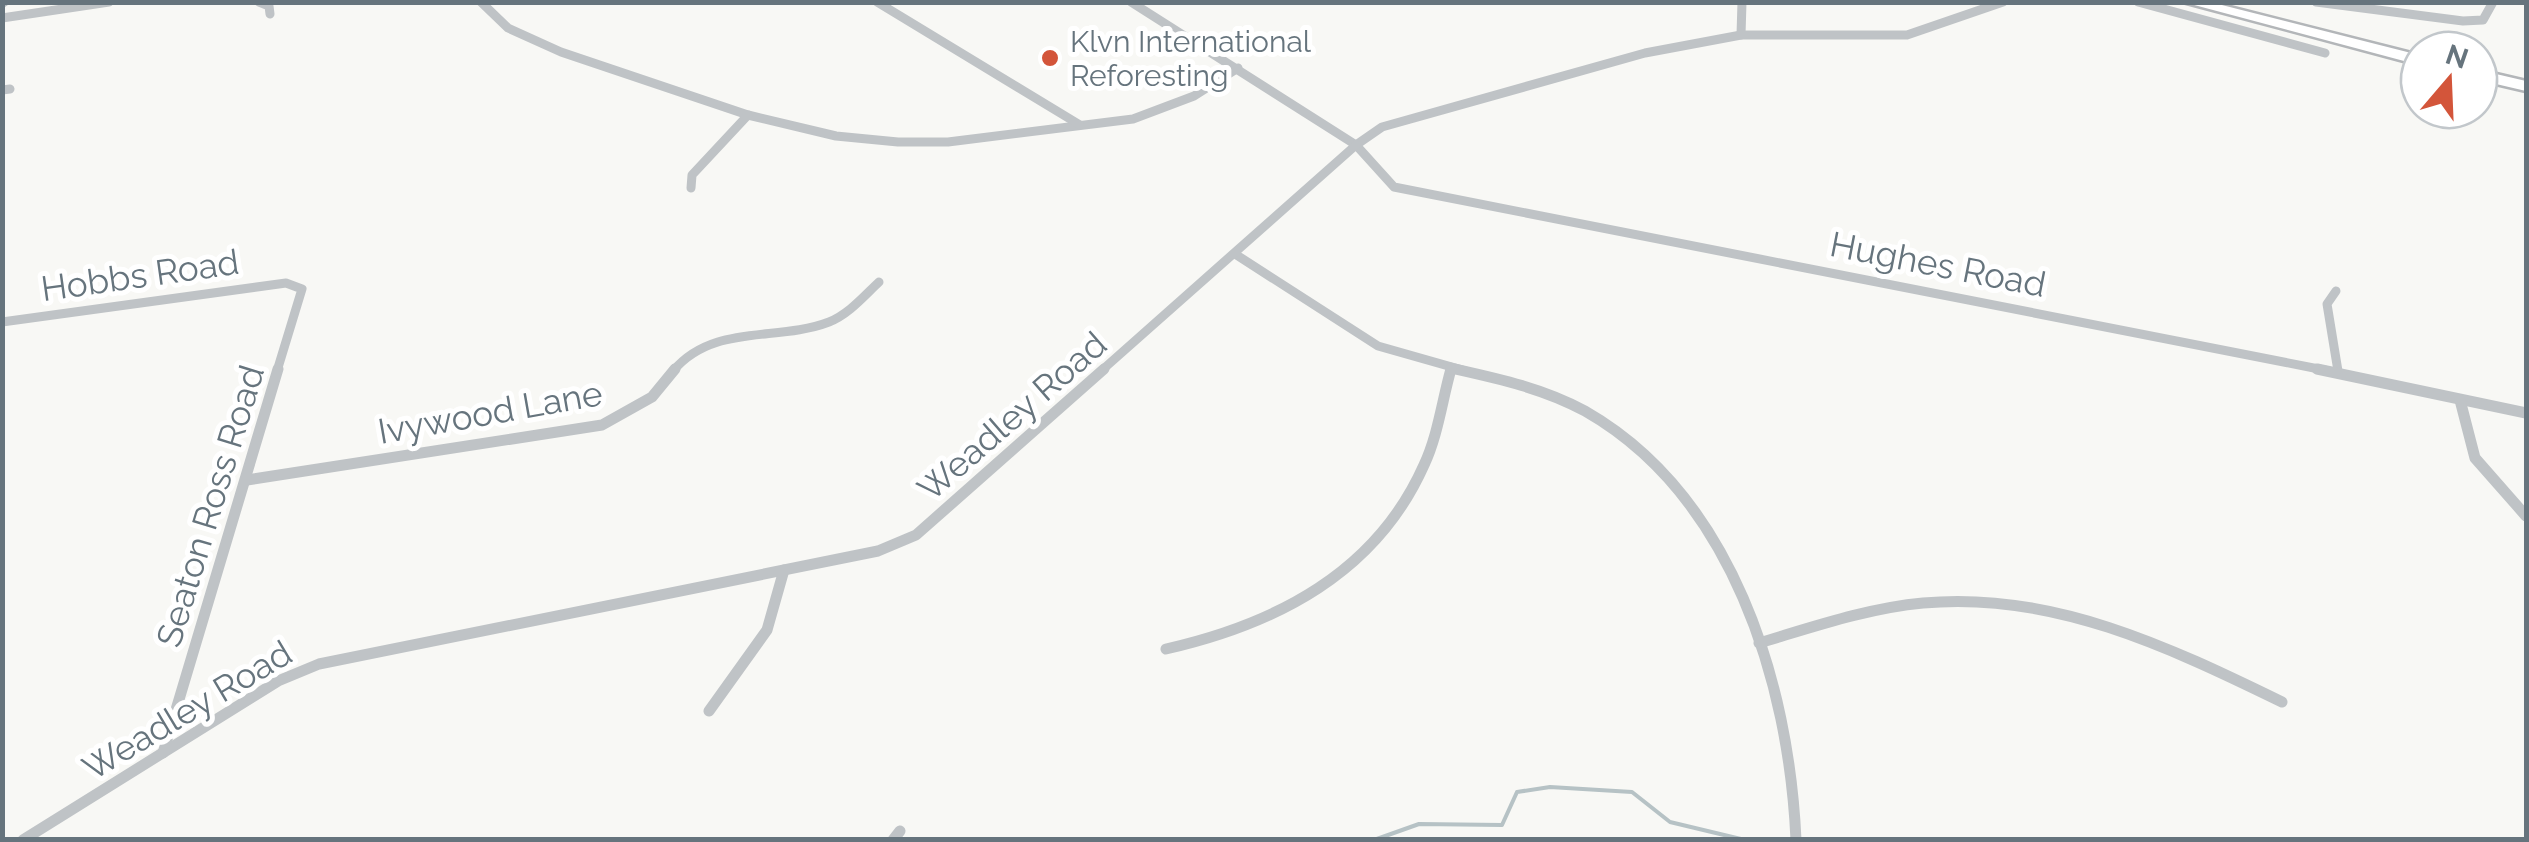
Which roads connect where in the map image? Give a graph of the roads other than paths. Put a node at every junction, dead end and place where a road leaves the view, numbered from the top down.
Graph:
1 (109, 2) edge
2 (259, 2) edge
3 (481, 2) edge
4 (878, 2) edge
5 (1130, 2) edge
6 (1742, 2) edge
7 (2003, 2) edge
8 (2138, 2) edge
9 (2190, 2) edge
10 (2222, 2) edge
11 (2316, 2) edge
12 (2493, 2) edge
13 (270, 14) dead end
14 (2, 18) edge
15 (1741, 35) junction
16 (2399, 46) edge
17 (2325, 53) dead end
18 (2399, 55) edge
19 (1238, 68) junction
20 (2499, 70) edge
21 (2526, 77) edge
22 (2499, 79) edge
23 (2526, 86) edge
24 (748, 115) junction
25 (1081, 126) junction
26 (1356, 145) junction
27 (690, 188) dead end
28 (1235, 254) junction
29 (879, 282) dead end
30 (286, 283) joint
31 (2336, 292) dead end
32 (2, 322) edge
33 (1450, 367) junction
34 (2338, 372) junction
35 (2460, 400) junction
36 (2526, 414) edge
37 (247, 480) junction
38 (2526, 516) edge
39 (784, 570) junction
40 (1759, 643) junction
41 (1166, 650) dead end
42 (2282, 702) dead end
43 (709, 711) dead end
44 (162, 755) junction
45 (23, 840) edge
46 (1796, 840) edge

1 - 14 street
2 - 13 street
3 - 24 street
4 - 25 street
5 - 19 street, Hughes Road
6 - 15 street
7 - 15 street, Weadley Road
8 - 17 street
9 - 18 highway
10 - 16 highway
11 - 12 street
15 - 26 street, Weadley Road
19 - 25 street
19 - 26 street, Hughes Road
20 - 21 highway
22 - 23 highway
24 - 25 street
24 - 27 street
26 - 28 street, Weadley Road
26 - 34 street, Hughes Road
28 - 33 street
28 - 39 street, Weadley Road
29 - 37 street, Ivywood Lane
30 - 32 street, Hobbs Road
30 - 37 street, Seaton Ross Road
31 - 34 street
33 - 40 street
33 - 41 street
34 - 35 street, Hughes Road
35 - 36 street, Hughes Road
35 - 38 street
37 - 44 street, Seaton Ross Road
39 - 43 street
39 - 44 street, Weadley Road
40 - 42 street
40 - 46 street
44 - 45 street, Weadley Road

